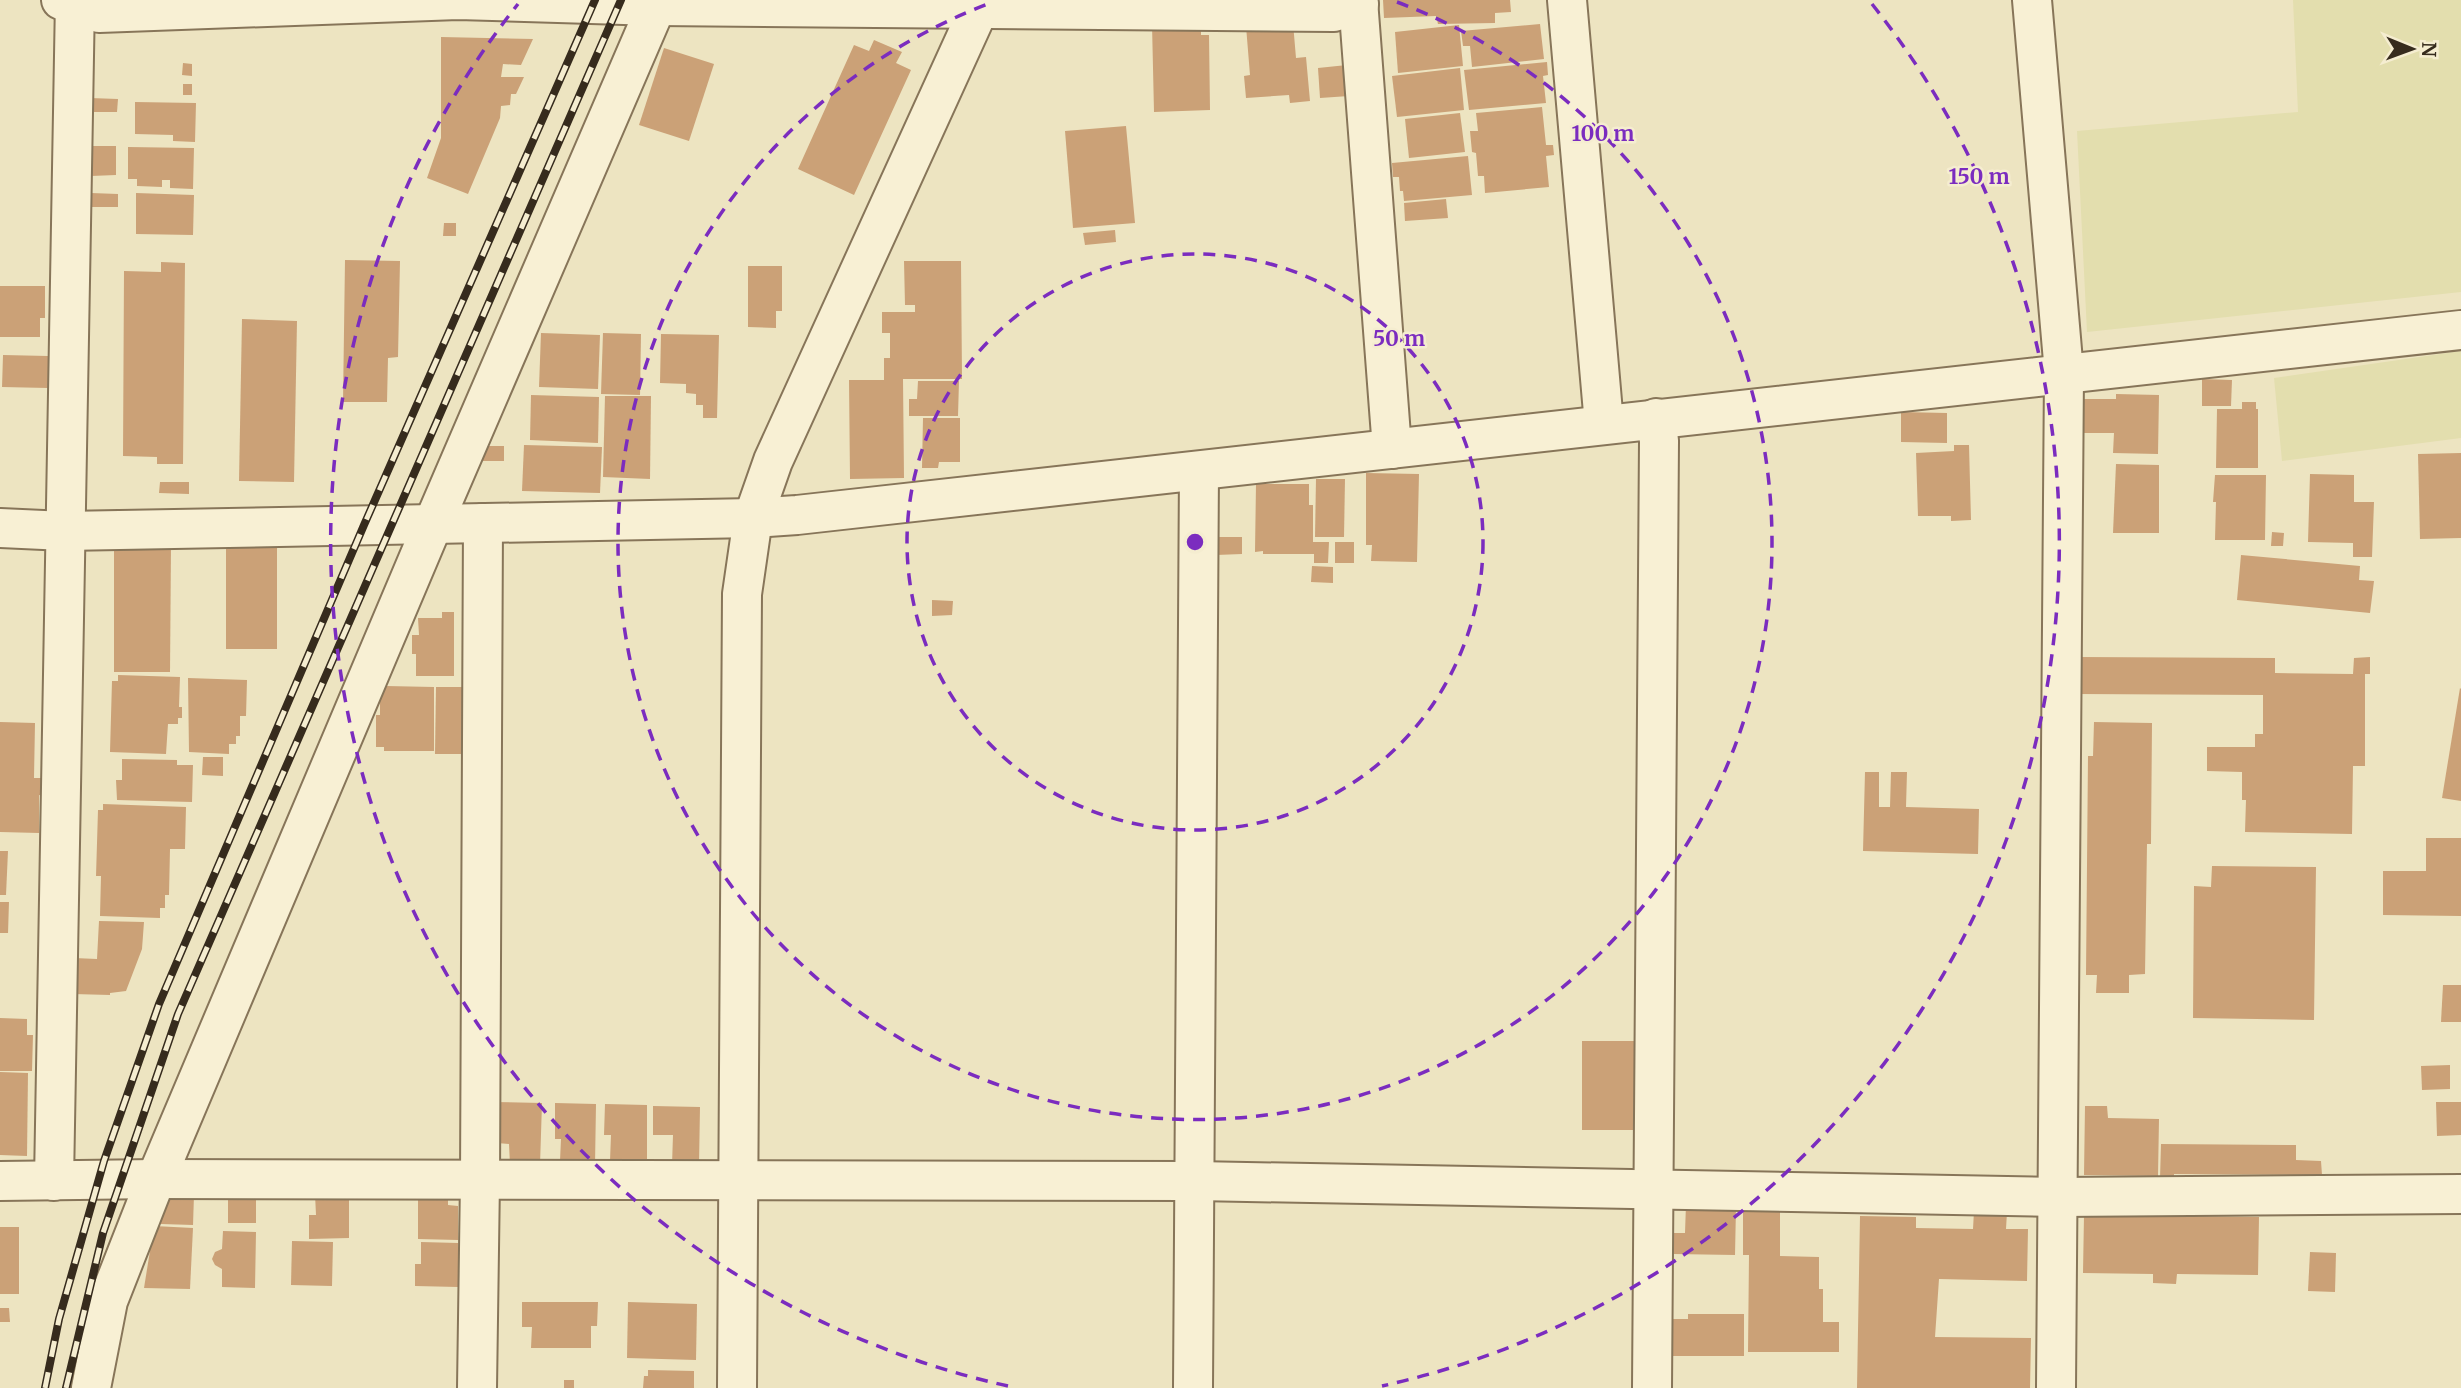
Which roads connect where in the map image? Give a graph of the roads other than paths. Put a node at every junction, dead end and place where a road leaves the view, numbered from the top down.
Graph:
1 (458, 0) edge
2 (1567, 0) edge
3 (2032, 0) edge
4 (70, 2) edge
5 (1358, 2) edge
6 (658, 3) edge
7 (981, 5) edge
8 (2461, 330) edge
9 (2064, 373) junction
10 (1656, 418) junction
11 (1604, 424) junction
12 (1392, 449) junction
13 (1199, 471) junction
14 (753, 518) junction
15 (482, 523) junction
16 (433, 524) junction
17 (0, 528) edge
18 (65, 531) junction
19 (156, 1179) junction
20 (480, 1180) junction
21 (0, 1181) edge
22 (54, 1181) junction
23 (739, 1181) junction
24 (1196, 1181) junction
25 (1653, 1189) junction
26 (2461, 1194) edge
27 (2059, 1197) junction
28 (91, 1388) edge
29 (477, 1388) edge
30 (737, 1388) edge
31 (1194, 1388) edge
32 (1652, 1388) edge
33 (2056, 1388) edge

1 - 4 street
1 - 6 street
2 - 11 street
3 - 9 street
4 - 18 street
5 - 7 street
5 - 12 street
6 - 7 street
6 - 16 street
7 - 14 street
8 - 9 street
9 - 10 street
9 - 27 street
10 - 11 street
10 - 25 street
11 - 12 street
12 - 13 street
13 - 14 street
13 - 24 street
14 - 15 street
14 - 23 street
15 - 16 street
15 - 20 street
16 - 18 street
16 - 19 street
17 - 18 street
18 - 22 street
19 - 20 street
19 - 22 street
19 - 28 street
20 - 23 street
20 - 29 street
21 - 22 street
23 - 24 street
23 - 30 street
24 - 25 street
24 - 31 street
25 - 27 street
25 - 32 street
26 - 27 street
27 - 33 street

